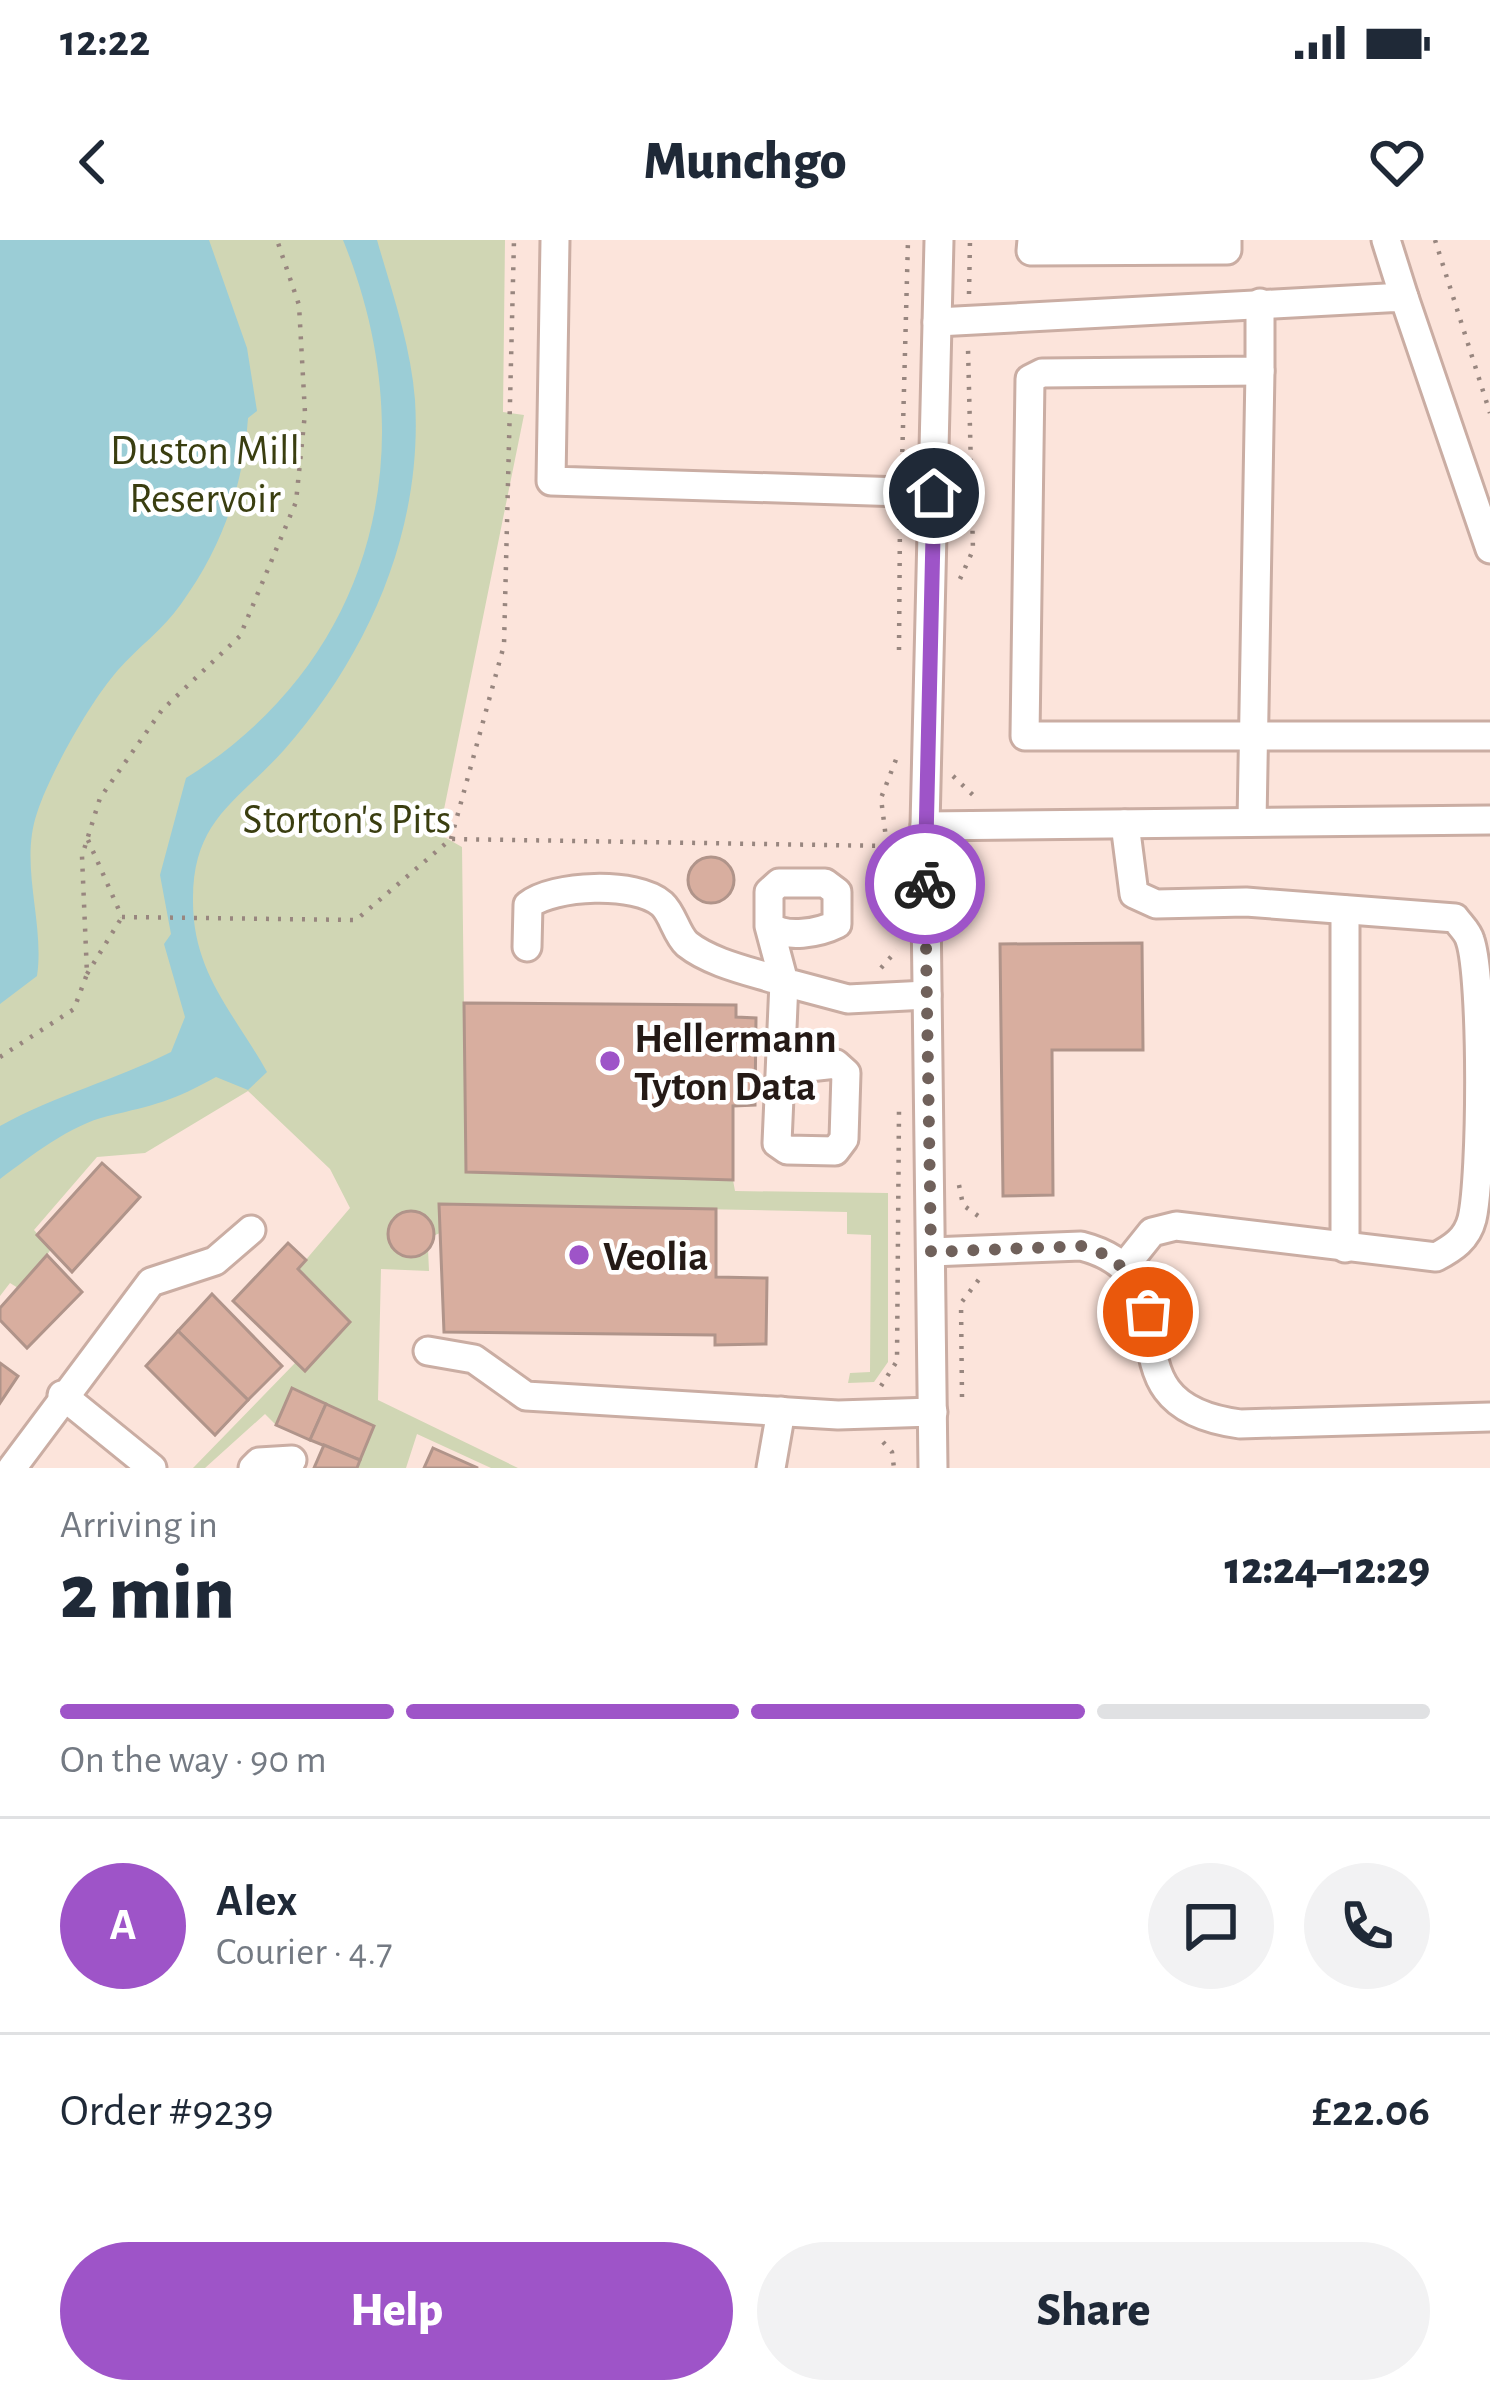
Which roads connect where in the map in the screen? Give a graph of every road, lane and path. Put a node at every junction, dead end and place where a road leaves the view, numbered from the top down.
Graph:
1 (277, 240) edge
2 (514, 240) edge
3 (555, 240) edge
4 (908, 240) edge
5 (939, 240) edge
6 (970, 240) edge
7 (1031, 240) edge
8 (1227, 240) edge
9 (1386, 240) edge
10 (1435, 240) edge
11 (1438, 250) junction
12 (1428, 253) dead end
13 (969, 286) dead end
14 (1404, 297) junction
15 (1260, 303) junction
16 (937, 322) junction
17 (968, 354) dead end
18 (1260, 371) junction
19 (1490, 413) edge
20 (902, 458) dead end
21 (934, 493) junction
22 (900, 518) dead end
23 (1490, 549) edge
24 (956, 586) dead end
25 (899, 655) dead end
26 (1490, 736) edge
27 (1254, 739) junction
28 (898, 752) dead end
29 (952, 770) dead end
30 (983, 798) dead end
31 (1490, 820) edge
32 (1252, 822) junction
33 (1125, 824) junction
34 (925, 826) junction
35 (86, 836) junction
36 (451, 839) dead end
37 (979, 853) dead end
38 (954, 879) dead end
39 (1345, 910) junction
40 (122, 917) junction
41 (271, 918) dead end
42 (769, 926) dead end
43 (527, 946) dead end
44 (874, 970) dead end
45 (87, 974) junction
46 (784, 982) junction
47 (927, 995) junction
48 (0, 1057) edge
49 (782, 1070) dead end
50 (899, 1099) dead end
51 (959, 1177) dead end
52 (991, 1223) dead end
53 (251, 1230) dead end
54 (1345, 1248) junction
55 (931, 1252) junction
56 (1124, 1267) junction
57 (988, 1276) dead end
58 (428, 1351) dead end
59 (868, 1391) dead end
60 (62, 1395) junction
61 (962, 1397) dead end
62 (781, 1411) junction
63 (933, 1412) junction
64 (1490, 1418) edge
65 (870, 1438) dead end
66 (292, 1460) dead end
67 (12, 1468) edge
68 (152, 1468) edge
69 (253, 1468) edge
70 (772, 1468) edge
71 (894, 1468) edge
72 (933, 1468) edge

1 - 35 path
2 - 36 path
3 - 21 street
4 - 20 path
5 - 16 street
6 - 13 path
7 - 8 street
9 - 14 street
10 - 11 path
11 - 12 path
11 - 19 path
14 - 15 street
14 - 23 street
15 - 16 street
15 - 18 street
16 - 21 street
17 - 24 path
18 - 27 street
18 - 27 street
21 - 34 street
22 - 25 path
26 - 27 street
27 - 32 street
28 - 44 path
29 - 30 path
31 - 32 street
32 - 33 street
33 - 34 street
33 - 39 street
34 - 47 street
35 - 40 path
35 - 45 path
37 - 38 path
39 - 54 street
39 - 54 street
40 - 41 path
40 - 45 path
42 - 46 street
43 - 46 street
45 - 48 path
46 - 47 street
46 - 49 street
47 - 55 street
50 - 59 path
51 - 52 path
53 - 60 street
54 - 56 street
55 - 56 street
55 - 63 street
56 - 64 street
57 - 61 path
58 - 62 street
60 - 67 street
60 - 68 street
62 - 63 street
62 - 70 street
63 - 72 street
65 - 71 path
66 - 69 street

